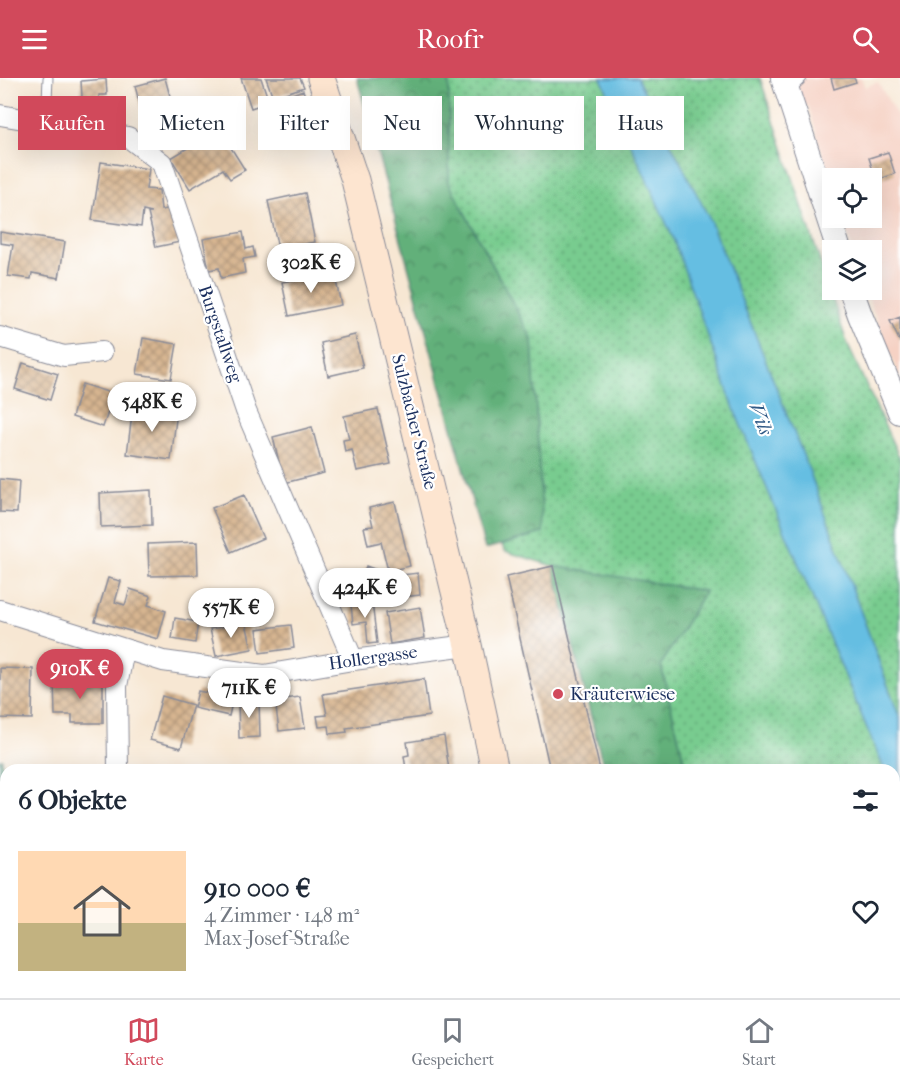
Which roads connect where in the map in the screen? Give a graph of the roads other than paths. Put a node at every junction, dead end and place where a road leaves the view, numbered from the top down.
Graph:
1 (48, 78) edge
2 (321, 78) edge
3 (791, 83) edge
4 (47, 96) edge
5 (0, 115) edge
6 (18, 118) edge
7 (126, 137) edge
8 (836, 240) edge
9 (855, 300) edge
10 (0, 337) edge
11 (102, 352) dead end
12 (900, 412) edge
13 (0, 610) edge
14 (468, 645) junction
15 (124, 650) junction
16 (353, 660) junction
17 (118, 764) edge
18 (494, 764) edge

1 - 4 lane
2 - 14 main road, Sulzbacher Straße
3 - 8 street
5 - 6 street, Burgstallweg
7 - 16 street, Burgstallweg
9 - 12 street
10 - 11 street
13 - 15 street, Hollergasse
14 - 16 street, Hollergasse
14 - 18 main road, Sulzbacher Straße
15 - 16 street, Hollergasse
15 - 17 street

